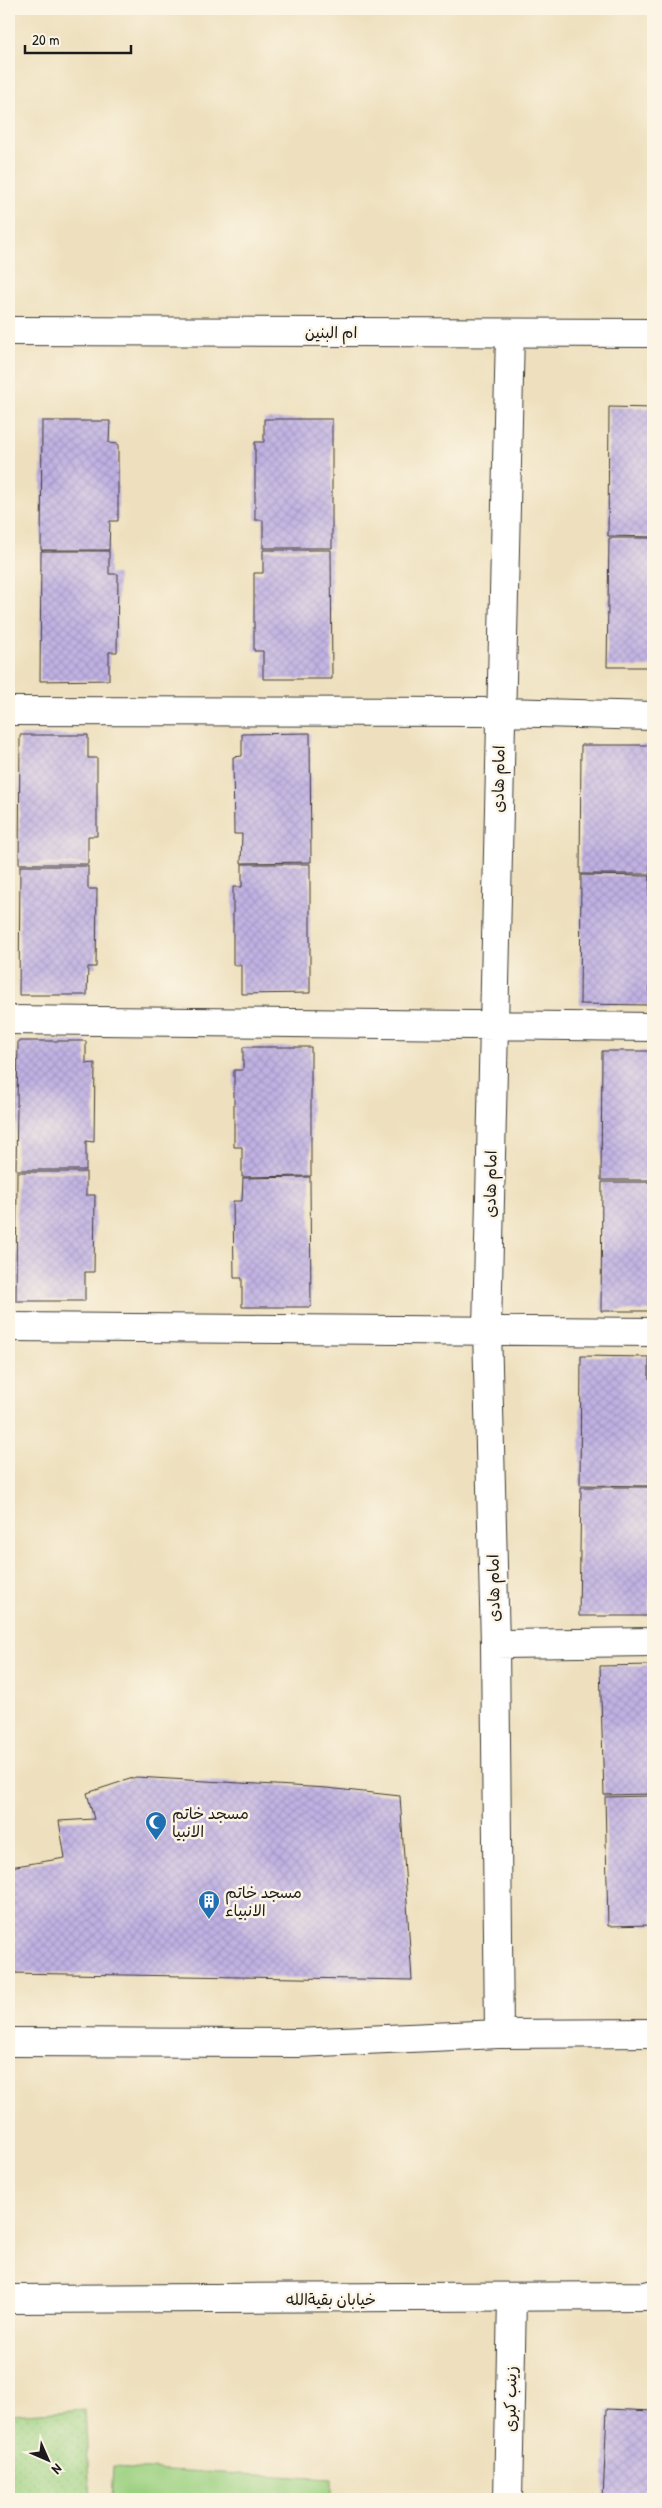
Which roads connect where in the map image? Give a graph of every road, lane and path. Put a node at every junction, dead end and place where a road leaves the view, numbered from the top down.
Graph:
1 (9, 330) edge
2 (510, 333) junction
3 (653, 333) edge
4 (9, 711) edge
5 (500, 712) junction
6 (653, 716) edge
7 (9, 1020) edge
8 (493, 1025) junction
9 (653, 1026) edge
10 (9, 1327) edge
11 (486, 1329) junction
12 (653, 1332) edge
13 (653, 1642) edge
14 (495, 1644) junction
15 (653, 2033) edge
16 (499, 2034) junction
17 (9, 2042) edge
18 (653, 2294) edge
19 (512, 2298) junction
20 (9, 2299) edge
21 (508, 2499) edge

1 - 2 street, ام البنین
2 - 3 street, ام البنین
2 - 5 street, امام هادی
4 - 5 street
5 - 6 street
5 - 8 street, امام هادی
7 - 8 street
8 - 9 street
8 - 11 street, امام هادی
10 - 11 street
11 - 12 street
11 - 14 street, امام هادی
13 - 14 street
14 - 16 street, امام هادی
15 - 16 street
16 - 17 street
18 - 19 street, خیابان بقیةالله
19 - 20 street, خیابان بقیةالله
19 - 21 street, زینب کبری

